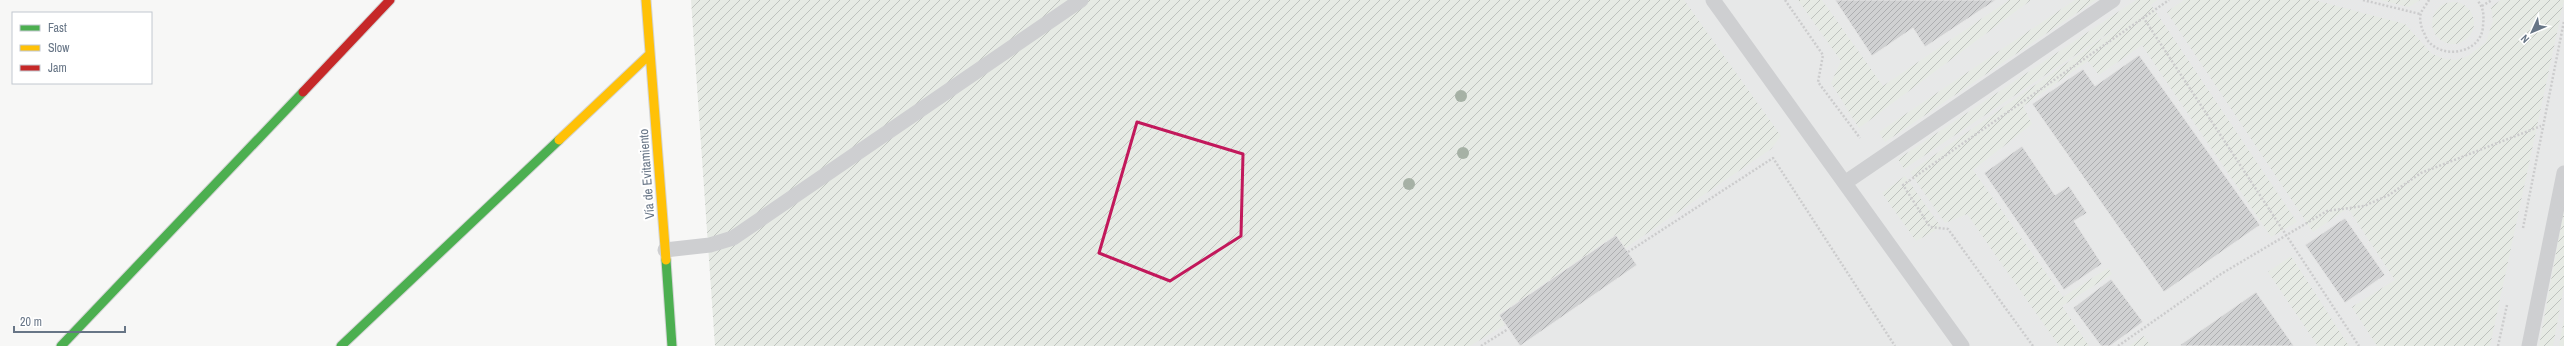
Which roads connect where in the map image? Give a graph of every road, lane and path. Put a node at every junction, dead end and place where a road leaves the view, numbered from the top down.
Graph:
1 (390, 0) edge
2 (646, 0) edge
3 (1081, 0) edge
4 (1713, 0) edge
5 (1785, 0) edge
6 (2113, 0) edge
7 (2169, 0) edge
8 (2363, 0) edge
9 (2429, 0) edge
10 (2477, 0) edge
11 (2492, 0) edge
12 (2482, 6) junction
13 (2420, 14) junction
14 (2144, 17) junction
15 (2564, 21) edge
16 (650, 54) junction
17 (2541, 126) junction
18 (1859, 139) dead end
19 (2564, 173) edge
20 (1846, 182) junction
21 (2522, 231) dead end
22 (2288, 236) junction
23 (665, 250) junction
24 (1628, 252) dead end
25 (2508, 299) dead end
26 (1508, 329) dead end
27 (61, 346) edge
28 (341, 346) edge
29 (672, 346) edge
30 (1481, 346) edge
31 (1895, 346) edge
32 (1962, 346) edge
33 (2033, 346) edge
34 (2118, 346) edge
35 (2359, 346) edge
36 (2498, 346) edge
37 (2529, 346) edge

1 - 27 main road
2 - 16 main road, Vía de Evitamiento
3 - 23 lane
4 - 20 lane
5 - 18 path
6 - 20 lane
7 - 14 path
8 - 13 path
9 - 13 path
10 - 12 path
11 - 12 path
12 - 13 path
14 - 22 path
14 - 33 path
15 - 17 path
16 - 23 main road, Vía de Evitamiento
16 - 28 main road
17 - 21 path
17 - 22 path
19 - 37 lane
20 - 32 lane
22 - 34 path
22 - 35 path
23 - 29 main road, Vía de Evitamiento
24 - 31 path
25 - 36 path
26 - 30 path

